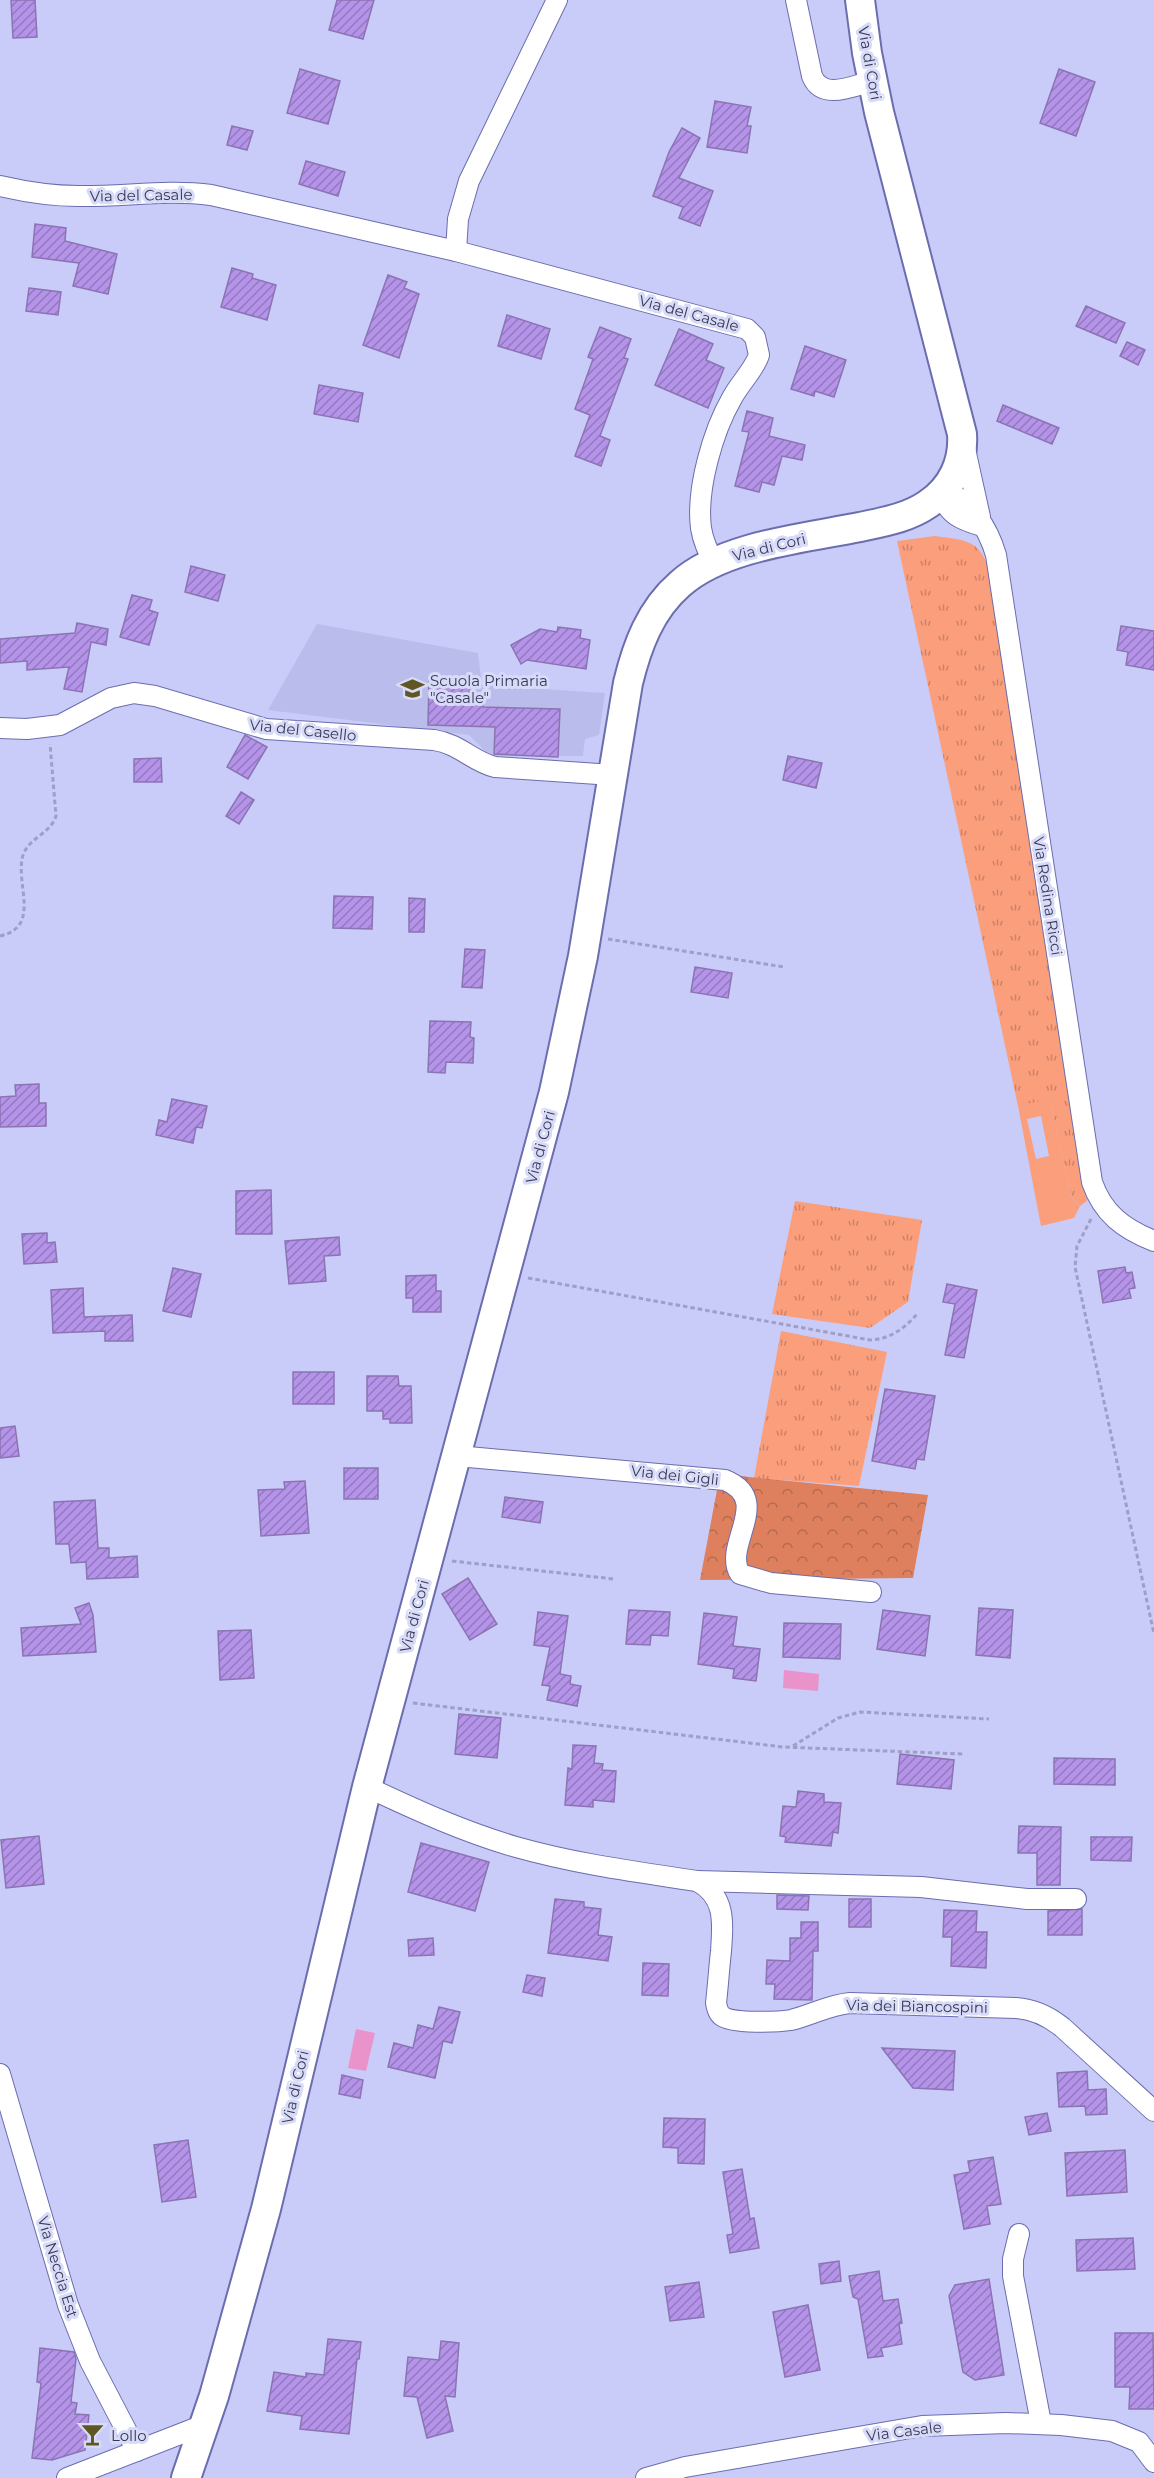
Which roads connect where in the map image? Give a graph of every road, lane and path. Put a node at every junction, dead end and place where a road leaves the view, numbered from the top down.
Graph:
1 (557, 0) edge
2 (796, 0) edge
3 (860, 0) edge
4 (872, 81) junction
5 (0, 186) edge
6 (456, 251) junction
7 (962, 434) junction
8 (942, 493) junction
9 (909, 514) junction
10 (972, 523) junction
11 (714, 563) junction
12 (48, 727) junction
13 (0, 728) edge
14 (613, 775) junction
15 (0, 936) edge
16 (587, 936) junction
17 (784, 967) dead end
18 (1101, 1202) junction
19 (1154, 1241) edge
20 (506, 1274) junction
21 (917, 1314) dead end
22 (457, 1456) junction
23 (429, 1559) junction
24 (614, 1579) dead end
25 (871, 1592) dead end
26 (1154, 1634) edge
27 (391, 1701) junction
28 (989, 1719) dead end
29 (792, 1747) junction
30 (963, 1754) dead end
31 (367, 1787) junction
32 (697, 1881) junction
33 (1076, 1899) dead end
34 (0, 2074) edge
35 (1154, 2110) edge
36 (1019, 2234) dead end
37 (1041, 2423) junction
38 (206, 2424) junction
39 (137, 2451) junction
40 (1154, 2462) edge
41 (67, 2478) edge
42 (186, 2478) edge
43 (646, 2478) edge

1 - 6 street
2 - 4 street
3 - 4 main road, Via di Cori
4 - 7 main road, Via di Cori
5 - 6 street, Via del Casale
6 - 11 street, Via del Casale
7 - 8 main road, Via di Cori
7 - 10 street
8 - 9 main road, Via di Cori
8 - 10 street
9 - 10 street
9 - 11 main road, Via di Cori
10 - 18 street, Via Redina Ricci
11 - 14 main road, Via di Cori
12 - 13 street, Via del Casello
12 - 14 street, Via del Casello
12 - 15 path
14 - 16 main road, Via di Cori
16 - 17 path
16 - 20 main road, Via di Cori
18 - 19 street, Via Redina Ricci
18 - 26 path
20 - 21 path
20 - 22 main road, Via di Cori
22 - 23 main road, Via di Cori
22 - 25 street, Via dei Gigli
23 - 24 path
23 - 27 main road, Via di Cori
27 - 29 path
27 - 31 main road, Via di Cori
28 - 29 path
29 - 30 path
31 - 32 street
31 - 38 main road, Via di Cori
32 - 33 street
32 - 35 street, Via dei Biancospini
34 - 39 street, Via Neccia Est
36 - 37 street
37 - 40 street, Via Casale
37 - 43 street, Via Casale
38 - 39 street
38 - 42 main road, Via di Cori
39 - 41 street

